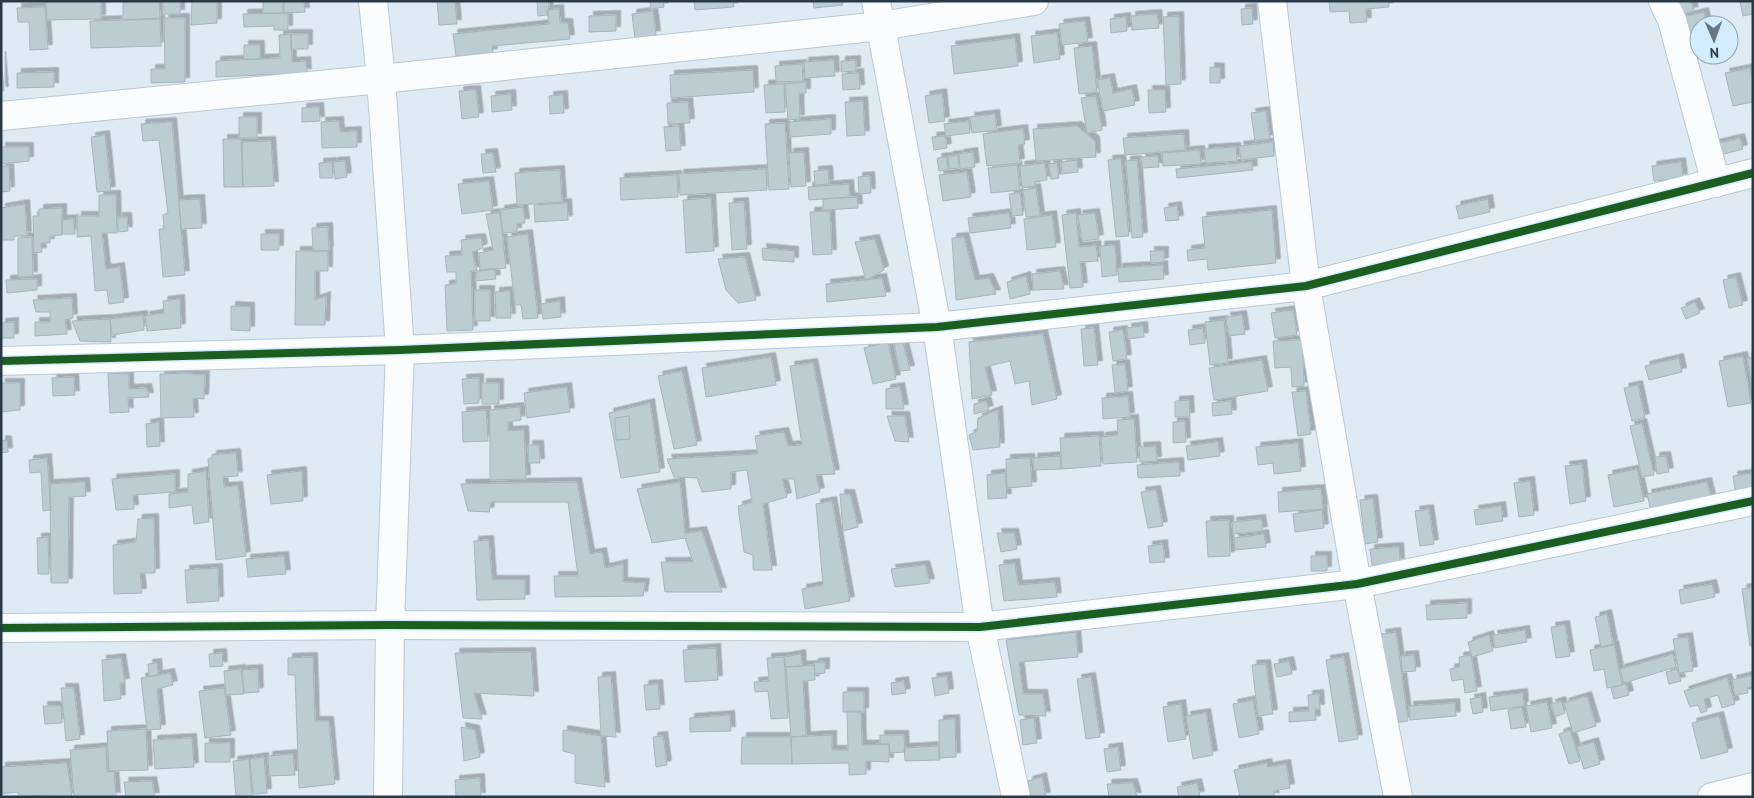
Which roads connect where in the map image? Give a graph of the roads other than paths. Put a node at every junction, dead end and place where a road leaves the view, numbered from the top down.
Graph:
1 (373, 1) edge
2 (1034, 1) edge
3 (1272, 1) edge
4 (1663, 1) edge
5 (879, 14) edge
6 (381, 79) junction
7 (1, 116) edge
8 (1753, 173) edge
9 (1716, 183) junction
10 (1306, 286) junction
11 (937, 327) junction
12 (400, 350) junction
13 (1, 361) edge
14 (1753, 502) edge
15 (1357, 584) junction
16 (390, 625) junction
17 (980, 627) junction
18 (1, 628) edge
19 (1753, 787) edge
20 (388, 797) edge
21 (1016, 797) edge
22 (1398, 797) edge
23 (1712, 797) edge

1 - 6 street
2 - 5 street
3 - 10 street
4 - 9 street
5 - 6 street
5 - 11 street
6 - 7 street
6 - 12 street
8 - 9 street
9 - 10 street
10 - 11 street
10 - 15 street
11 - 12 street
11 - 17 street
12 - 13 street
12 - 16 street
14 - 15 street
15 - 17 street
15 - 22 street
16 - 17 street
16 - 18 street
16 - 20 street
17 - 21 street
19 - 23 street

